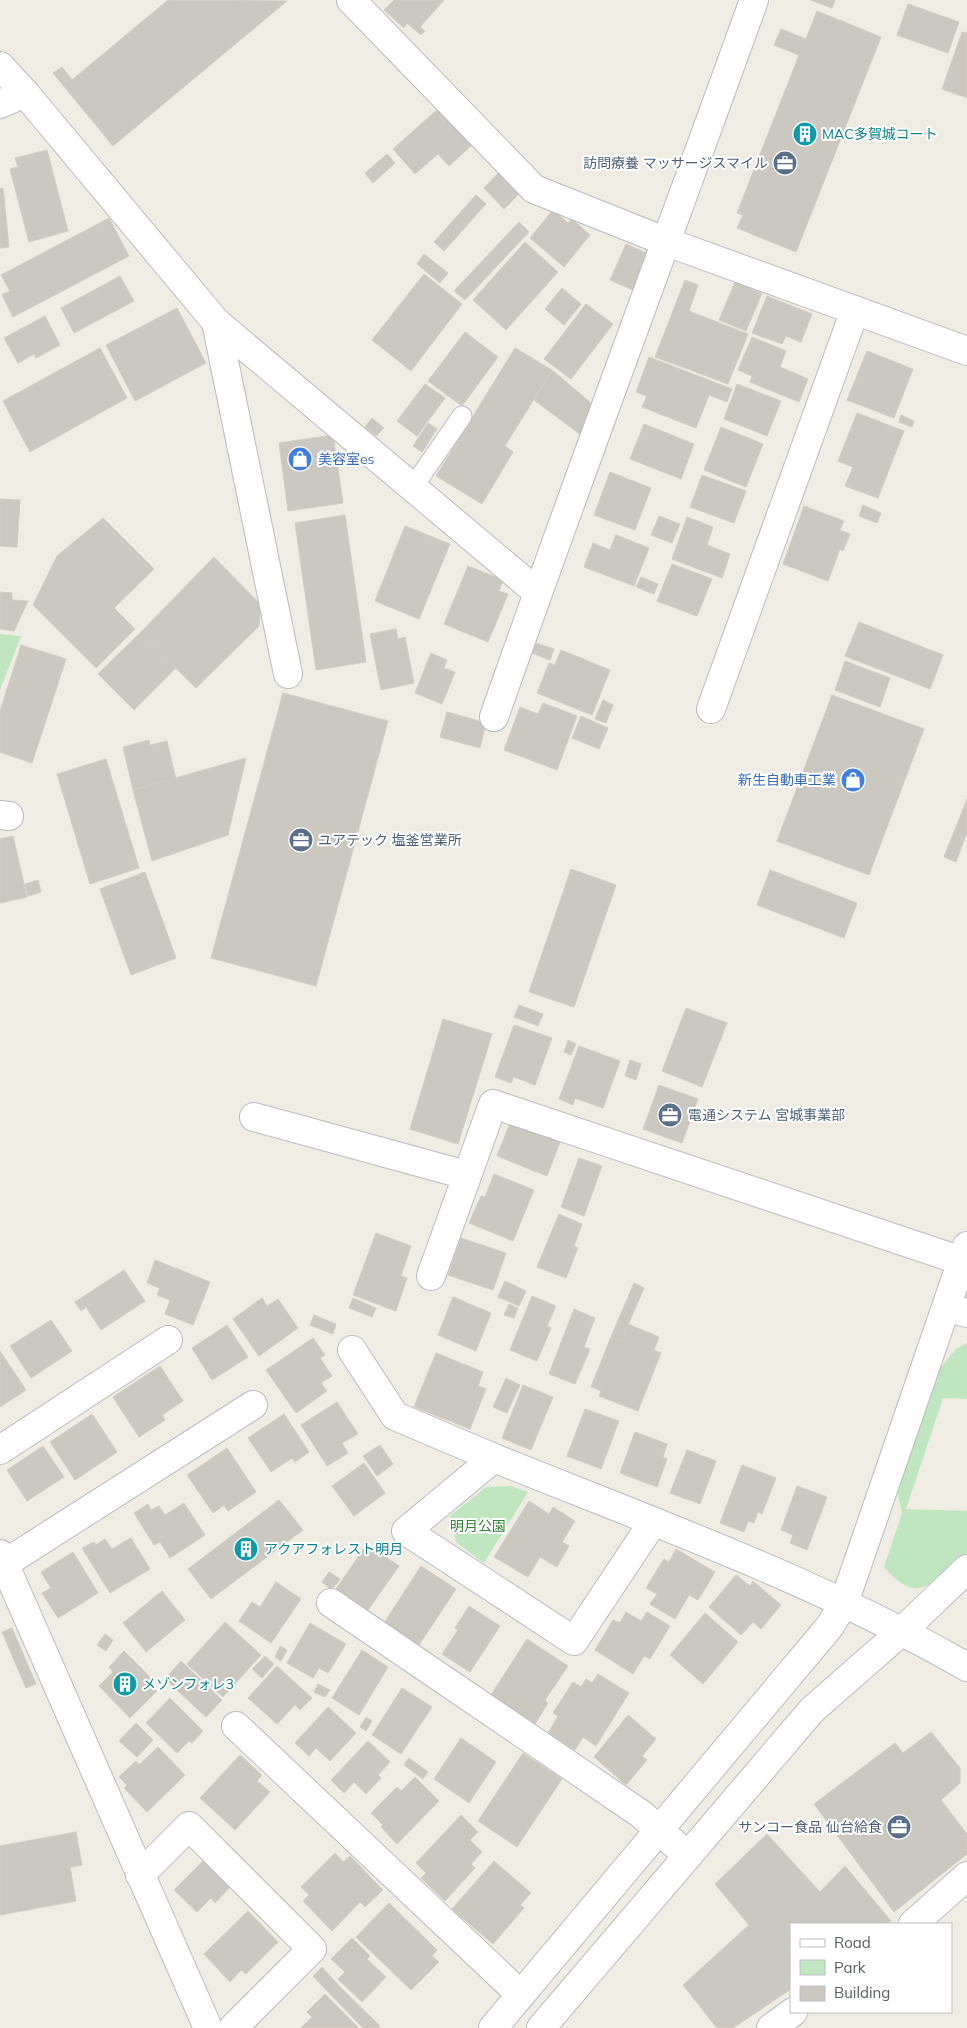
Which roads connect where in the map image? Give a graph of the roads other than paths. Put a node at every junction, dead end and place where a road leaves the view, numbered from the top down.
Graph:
1 (350, 0) edge
2 (754, 0) edge
3 (0, 66) edge
4 (25, 93) junction
5 (0, 104) edge
6 (667, 242) junction
7 (855, 310) junction
8 (216, 322) junction
9 (967, 351) edge
10 (462, 416) dead end
11 (413, 487) junction
12 (538, 592) junction
13 (288, 674) dead end
14 (711, 709) dead end
15 (494, 717) dead end
16 (254, 1117) dead end
17 (466, 1175) junction
18 (964, 1254) edge
19 (431, 1276) dead end
20 (957, 1310) edge
21 (168, 1340) dead end
22 (352, 1350) dead end
23 (252, 1405) dead end
24 (0, 1450) edge
25 (494, 1458) junction
26 (653, 1522) junction
27 (2, 1559) edge
28 (967, 1569) edge
29 (331, 1603) dead end
30 (844, 1603) junction
31 (901, 1632) junction
32 (967, 1667) edge
33 (236, 1726) dead end
34 (658, 1830) junction
35 (688, 1856) junction
36 (140, 1875) junction
37 (967, 1876) edge
38 (914, 1923) edge
39 (521, 1995) junction
40 (793, 2013) edge
41 (208, 2028) edge
42 (233, 2028) edge
43 (493, 2028) edge
44 (541, 2028) edge
45 (771, 2028) edge

1 - 6 street
2 - 6 street
3 - 4 street
4 - 5 street
4 - 8 street
6 - 7 street
6 - 12 street
7 - 9 street
7 - 14 street
8 - 11 street
8 - 13 street
10 - 11 lane
11 - 12 street
12 - 15 street
16 - 17 street
17 - 18 street
17 - 19 street
18 - 20 street
20 - 30 street
21 - 24 street
22 - 25 street
23 - 27 street
25 - 26 street
25 - 26 street
26 - 30 street
27 - 36 street
28 - 31 street
29 - 34 street
30 - 31 street
30 - 34 street
31 - 32 street
31 - 35 street
33 - 39 street
34 - 35 street
34 - 39 street
35 - 44 street
36 - 41 street
36 - 42 street
37 - 38 street
39 - 43 street
40 - 45 street

